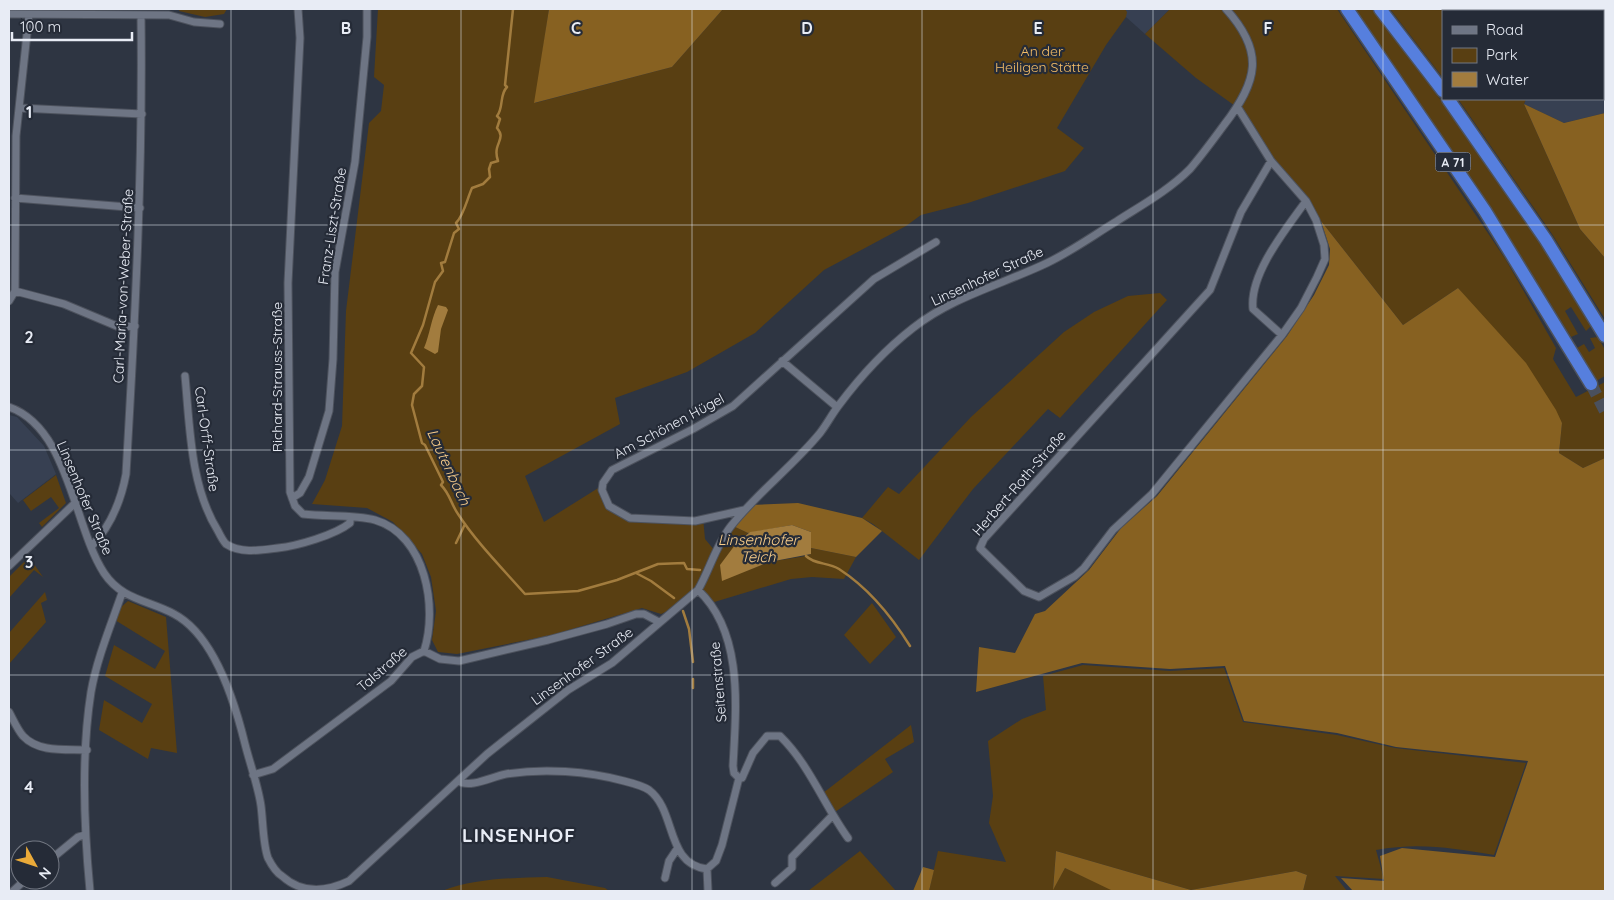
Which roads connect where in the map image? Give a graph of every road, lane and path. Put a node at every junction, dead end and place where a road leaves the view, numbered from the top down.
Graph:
1 (298, 9) edge
2 (367, 9) edge
3 (1226, 9) edge
4 (1347, 9) edge
5 (1380, 9) edge
6 (9, 14) edge
7 (29, 15) junction
8 (141, 17) junction
9 (220, 24) dead end
10 (1442, 90) edge
11 (1449, 100) edge
12 (20, 108) junction
13 (1238, 108) junction
14 (142, 114) junction
15 (1271, 161) junction
16 (15, 198) junction
17 (1306, 201) junction
18 (140, 208) junction
19 (936, 242) dead end
20 (15, 291) junction
21 (9, 301) edge
22 (135, 326) junction
23 (1282, 335) junction
24 (1605, 336) edge
25 (782, 361) junction
26 (185, 376) dead end
27 (1591, 384) tunnel mouth
28 (9, 407) edge
29 (837, 407) junction
30 (292, 498) junction
31 (74, 504) junction
32 (745, 510) junction
33 (350, 518) junction
34 (91, 547) junction
35 (9, 566) edge
36 (698, 590) junction
37 (122, 593) junction
38 (659, 622) junction
39 (424, 651) junction
40 (9, 712) edge
41 (87, 750) junction
42 (253, 775) junction
43 (739, 778) junction
44 (459, 781) junction
45 (832, 816) junction
46 (84, 835) junction
47 (848, 838) dead end
48 (677, 849) junction
49 (60, 852) edge
50 (707, 869) junction
51 (664, 878) dead end
52 (776, 883) dead end
53 (305, 890) edge
54 (90, 891) edge
55 (708, 891) edge

1 - 30 street, Richard-Strauss-Straße
2 - 30 street, Franz-Liszt-Straße
3 - 13 street, Linsenhofer Straße
4 - 27 highway, A 71
5 - 10 highway
6 - 7 street
7 - 8 street
7 - 12 street
8 - 9 street
8 - 14 street, Carl-Maria-von-Weber-Straße
11 - 24 highway, A 71
12 - 14 street
12 - 16 street
13 - 15 street, Herbert-Roth-Straße
13 - 29 street, Linsenhofer Straße
14 - 18 street, Carl-Maria-von-Weber-Straße
15 - 17 street, Herbert-Roth-Straße
15 - 23 street, Herbert-Roth-Straße
16 - 18 street
16 - 20 street
17 - 23 street, Herbert-Roth-Straße
17 - 23 street
18 - 22 street, Carl-Maria-von-Weber-Straße
19 - 25 street, Am Schönen Hügel
20 - 21 street
20 - 22 street
22 - 34 street, Carl-Maria-von-Weber-Straße
25 - 29 street
25 - 32 street, Am Schönen Hügel
26 - 33 street, Carl-Orff-Straße
28 - 31 street, Linsenhofer Straße
29 - 32 street, Linsenhofer Straße
30 - 33 street
31 - 34 street, Linsenhofer Straße
31 - 35 street
32 - 36 street, Linsenhofer Straße
33 - 39 street
34 - 37 street, Linsenhofer Straße
36 - 38 street, Linsenhofer Straße
36 - 43 street, Seitenstraße
37 - 41 street
37 - 42 street, Linsenhofer Straße
38 - 39 street, Talstraße
38 - 44 street, Linsenhofer Straße
39 - 42 street, Talstraße
40 - 41 street
41 - 46 street
42 - 53 street, Linsenhofer Straße
43 - 45 street, Seitenstraße
43 - 50 street, Seitenstraße
44 - 48 street
44 - 53 street, Linsenhofer Straße
45 - 47 street, Seitenstraße
45 - 52 street
46 - 49 street
46 - 54 street
48 - 50 street
48 - 51 street
50 - 55 street

